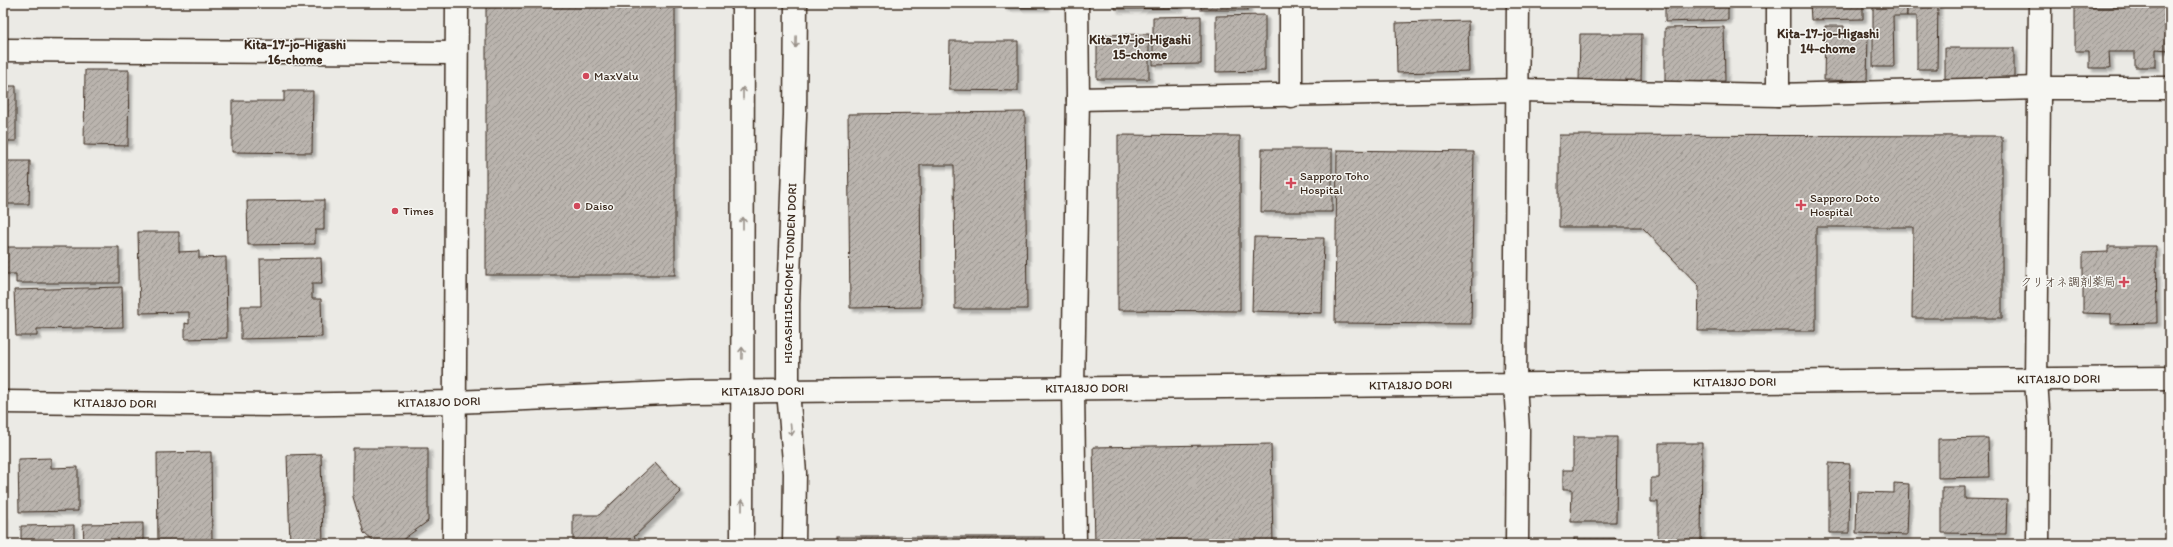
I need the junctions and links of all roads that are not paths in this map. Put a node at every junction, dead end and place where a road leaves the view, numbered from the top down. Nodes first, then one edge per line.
1 (457, 3) edge
2 (743, 3) edge
3 (796, 3) edge
4 (1077, 3) edge
5 (1291, 3) edge
6 (1518, 3) edge
7 (1778, 3) edge
8 (2040, 3) edge
9 (3, 50) edge
10 (456, 53) junction
11 (2039, 88) junction
12 (2170, 88) edge
13 (1518, 90) junction
14 (1778, 95) junction
15 (1290, 96) junction
16 (1078, 100) junction
17 (2170, 378) edge
18 (2036, 380) junction
19 (1515, 384) junction
20 (1074, 388) junction
21 (788, 391) junction
22 (741, 392) junction
23 (3, 402) edge
24 (454, 402) junction
25 (454, 544) edge
26 (742, 544) edge
27 (794, 544) edge
28 (1075, 544) edge
29 (1517, 544) edge
30 (2038, 544) edge

1 - 10 street
22 -> 2 street
3 -> 21 street, HIGASHI15CHOME TONDEN DORI
4 - 16 street
5 - 15 street
6 - 13 street
7 - 14 street
8 - 11 street
9 - 10 street
10 - 24 street
11 - 12 street
11 - 14 street
11 - 18 street
13 - 14 street
13 - 15 street
13 - 19 street
15 - 16 street
16 - 20 street
17 - 18 street, KITA18JO DORI
18 - 19 street, KITA18JO DORI
18 - 30 street
19 - 20 street, KITA18JO DORI
19 - 29 street
20 - 21 street, KITA18JO DORI
20 - 28 street
21 - 22 street, KITA18JO DORI
21 -> 27 street, HIGASHI15CHOME TONDEN DORI
22 - 24 street, KITA18JO DORI
26 -> 22 street
23 - 24 street, KITA18JO DORI
24 - 25 street

